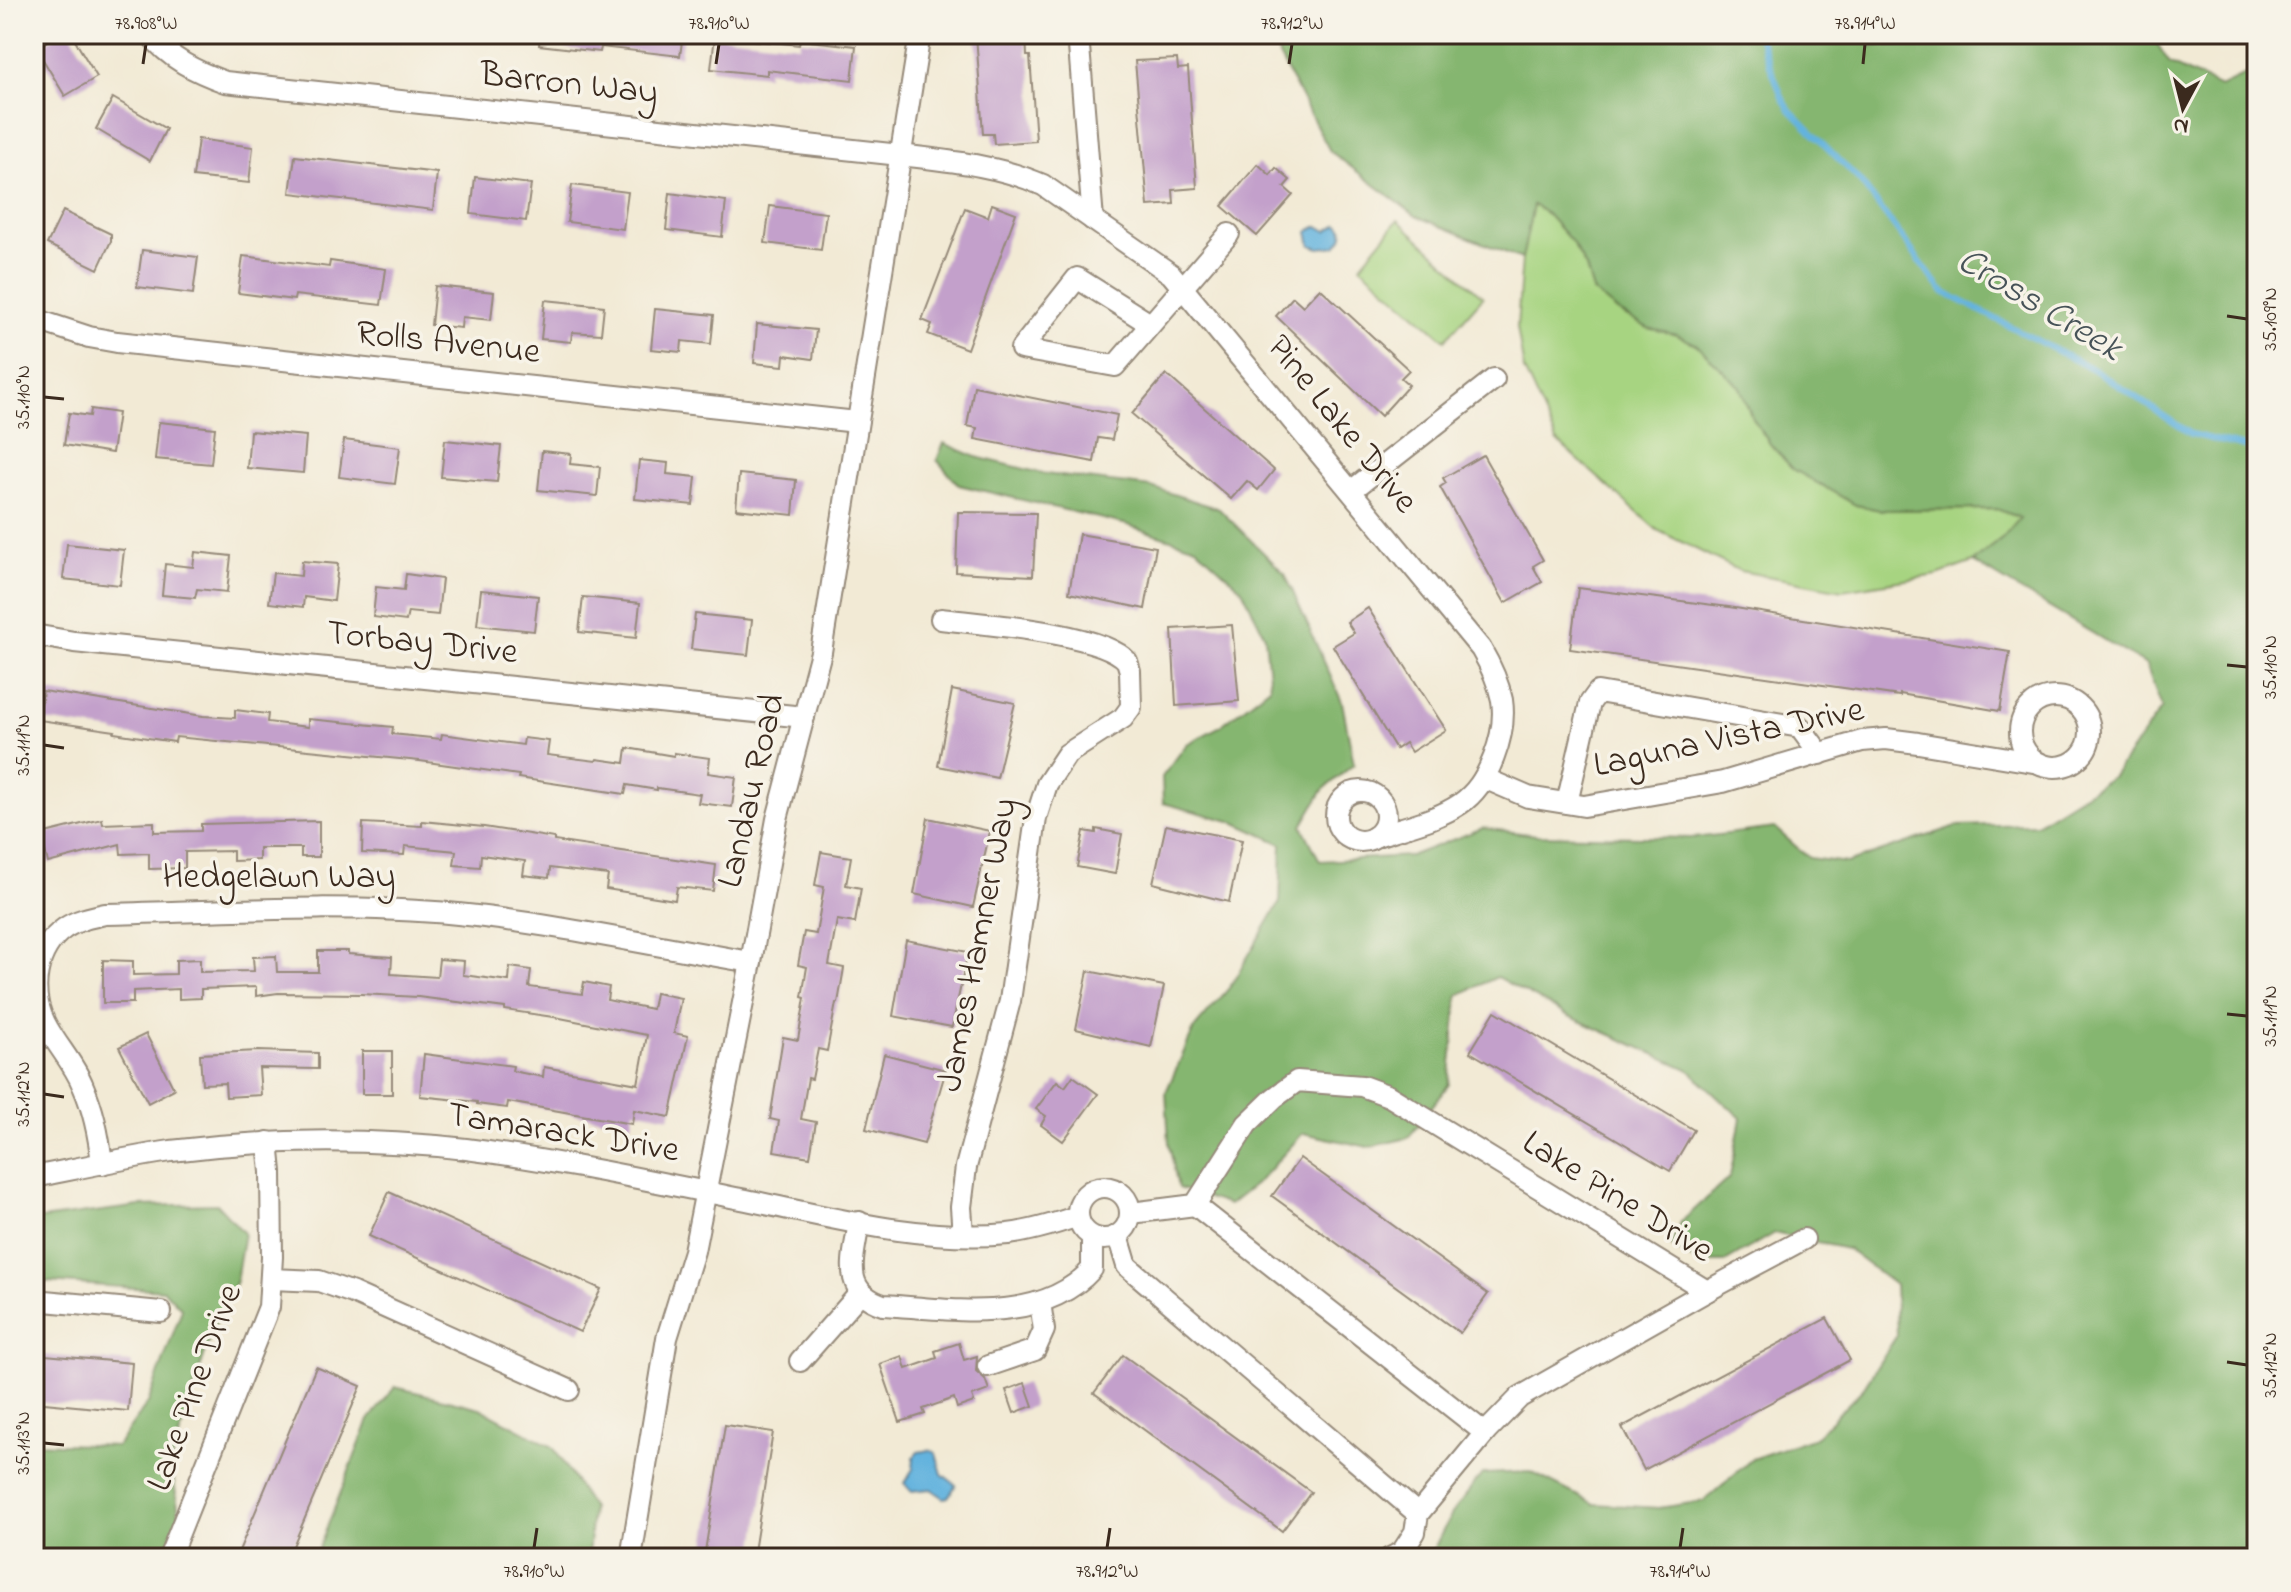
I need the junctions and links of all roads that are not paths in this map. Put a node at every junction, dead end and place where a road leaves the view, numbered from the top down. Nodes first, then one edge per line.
1 (150, 34) edge
2 (920, 34) edge
3 (1078, 34) edge
4 (900, 155) junction
5 (1093, 220) junction
6 (1229, 234) dead end
7 (1182, 286) junction
8 (34, 319) edge
9 (1150, 324) junction
10 (1494, 379) dead end
11 (857, 422) junction
12 (1351, 491) junction
13 (941, 619) dead end
14 (34, 635) edge
15 (804, 717) junction
16 (1820, 754) junction
17 (2039, 763) dead end
18 (1484, 778) junction
19 (1567, 803) junction
20 (1374, 837) dead end
21 (751, 962) junction
22 (268, 1142) junction
23 (102, 1164) junction
24 (34, 1177) edge
25 (704, 1192) junction
26 (1195, 1205) junction
27 (1131, 1213) junction
28 (1078, 1216) junction
29 (859, 1222) junction
30 (963, 1235) junction
31 (1118, 1236) junction
32 (1092, 1237) junction
33 (1804, 1239) dead end
34 (271, 1279) junction
35 (1707, 1291) junction
36 (860, 1293) junction
37 (34, 1300) edge
38 (1040, 1302) junction
39 (161, 1312) dead end
40 (800, 1361) dead end
41 (988, 1366) dead end
42 (569, 1390) dead end
43 (1485, 1433) junction
44 (1418, 1514) junction
45 (169, 1558) edge
46 (631, 1558) edge
47 (1390, 1558) edge

1 - 4 street, Barron Way
2 - 4 street, Landau Road
3 - 5 street
4 - 5 street, Pine Lake Drive
4 - 11 street, Landau Road
5 - 7 street, Pine Lake Drive
6 - 7 street
7 - 9 street
7 - 12 street, Pine Lake Drive
8 - 11 street, Rolls Avenue
9 - 9 street
10 - 12 street
11 - 15 street, Landau Road
12 - 18 street, Pine Lake Drive
13 - 30 street, James Hamner Way
14 - 15 street, Torbay Drive
15 - 21 street, Landau Road
16 - 17 street, Laguna Vista Drive
16 - 19 street, Laguna Vista Drive
16 - 19 street
18 - 19 street, Laguna Vista Drive
18 - 20 street, Pine Lake Drive
21 - 23 street, Hedgelawn Way
21 - 25 street, Landau Road
22 - 23 street, Tamarack Drive
22 - 25 street, Tamarack Drive
22 - 34 street, Lake Pine Drive
23 - 24 street, Tamarack Drive
25 - 29 street, Tamarack Drive
25 - 46 street, Landau Road
26 - 27 street
26 - 35 street, Lake Pine Drive
26 - 43 street
27 - 28 street
27 - 31 street
28 - 30 street, Tamarack Drive
28 - 32 street
29 - 30 street, Tamarack Drive
29 - 36 street
31 - 32 street
31 - 44 street
32 - 38 street
33 - 35 street
34 - 42 street
34 - 45 street, Lake Pine Drive
35 - 43 street, Lake Pine Drive
36 - 38 street
36 - 40 street
37 - 39 street
38 - 41 street
43 - 44 street, Lake Pine Drive
44 - 47 street

